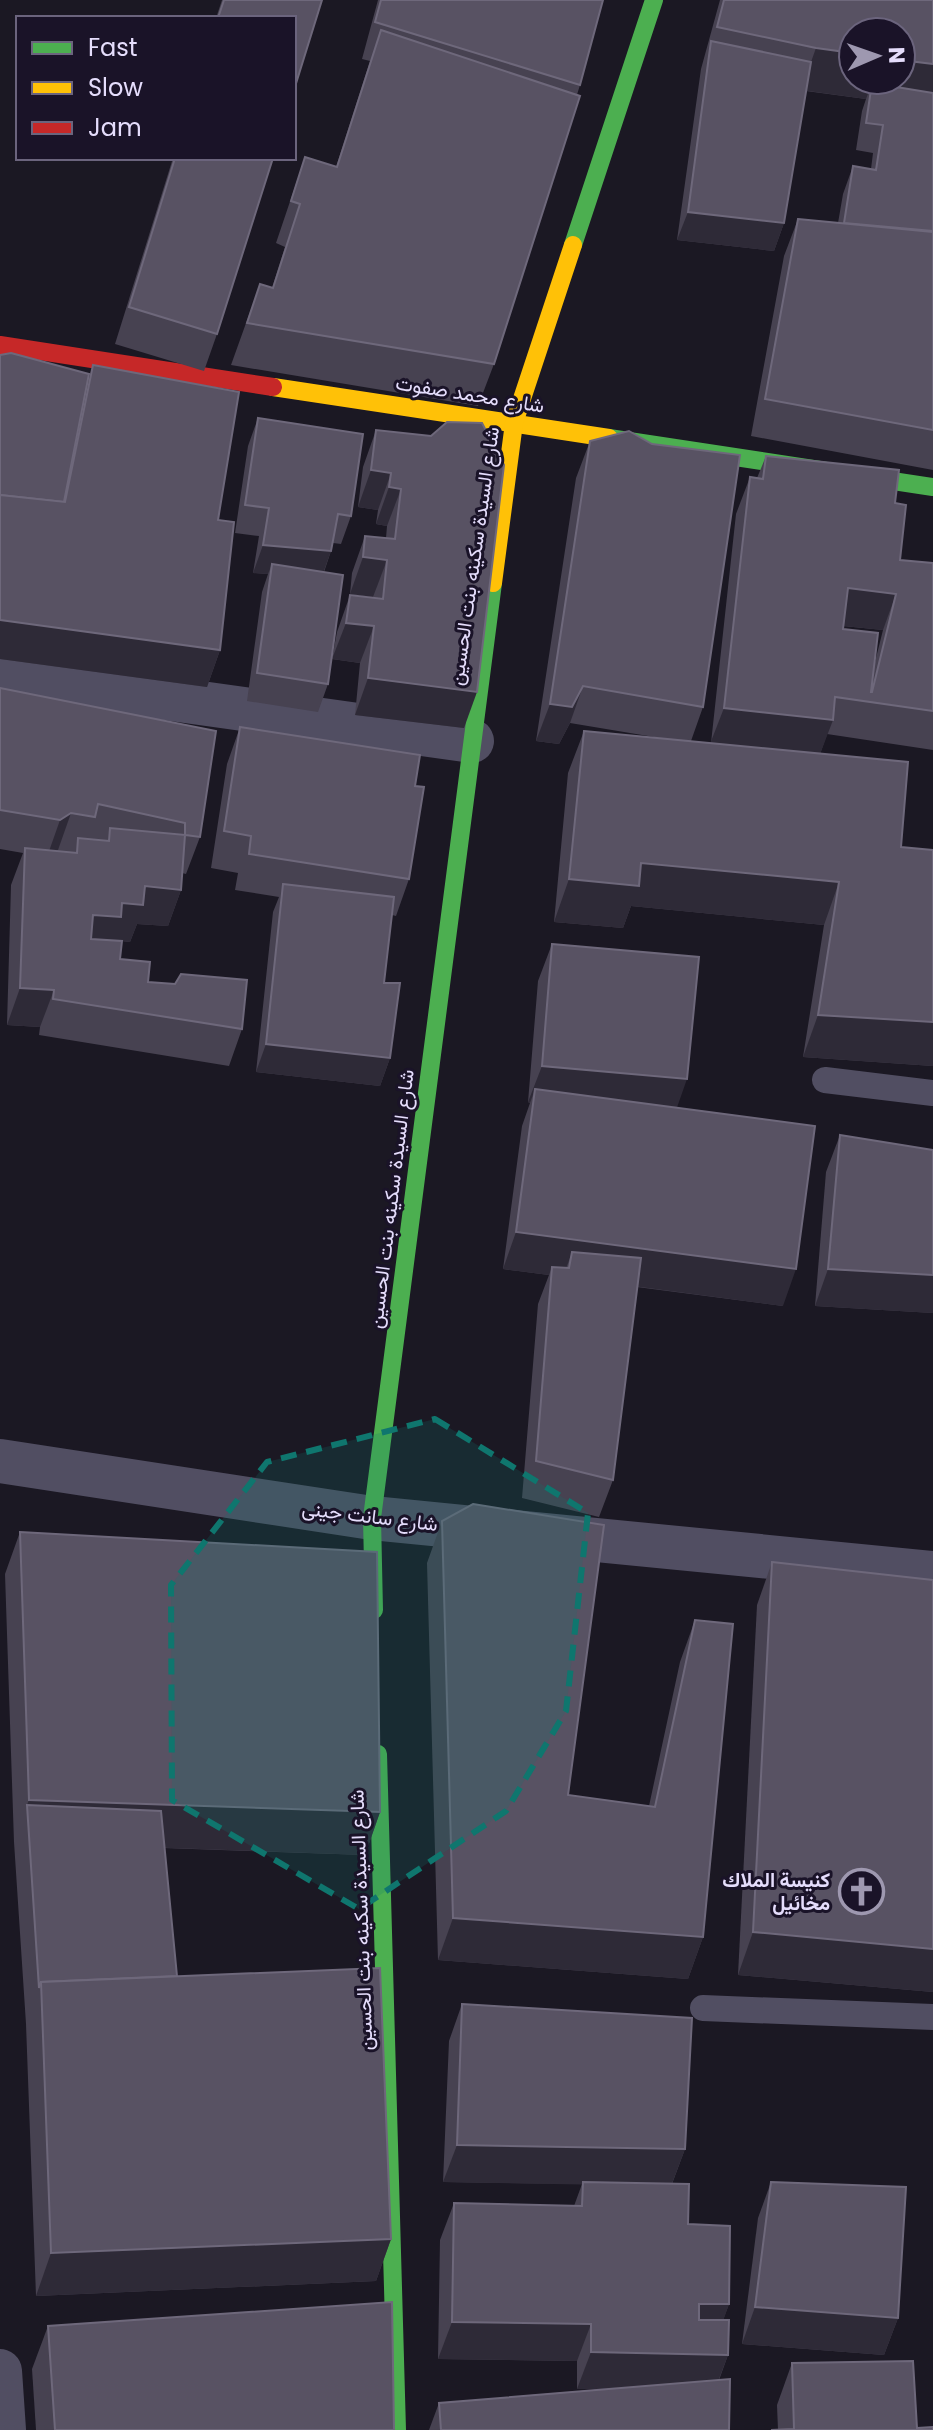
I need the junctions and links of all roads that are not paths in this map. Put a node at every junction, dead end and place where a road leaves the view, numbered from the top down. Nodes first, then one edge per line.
1 (654, 0) edge
2 (0, 345) edge
3 (514, 423) junction
4 (933, 487) edge
5 (0, 675) edge
6 (472, 741) junction
7 (825, 1080) dead end
8 (933, 1093) edge
9 (0, 1461) edge
10 (372, 1518) junction
11 (933, 1573) edge
12 (375, 1628) edge
13 (378, 1738) edge
14 (703, 2008) dead end
15 (933, 2017) edge
16 (0, 2371) edge
17 (4, 2430) edge
18 (397, 2430) edge

1 - 3 street, شارع السيدة سكينه بنت الحسين
2 - 3 street, شارع محمد صفوت
3 - 4 street, شارع محمد صفوت
3 - 6 street, شارع السيدة سكينه بنت الحسين
5 - 6 street
6 - 10 street, شارع السيدة سكينه بنت الحسين
7 - 8 lane
9 - 10 street, شارع سانت جينى
10 - 11 street, شارع سانت جينى
10 - 12 street, شارع السيدة سكينه بنت الحسين
13 - 18 street, شارع السيدة سكينه بنت الحسين
14 - 15 lane
16 - 17 street

